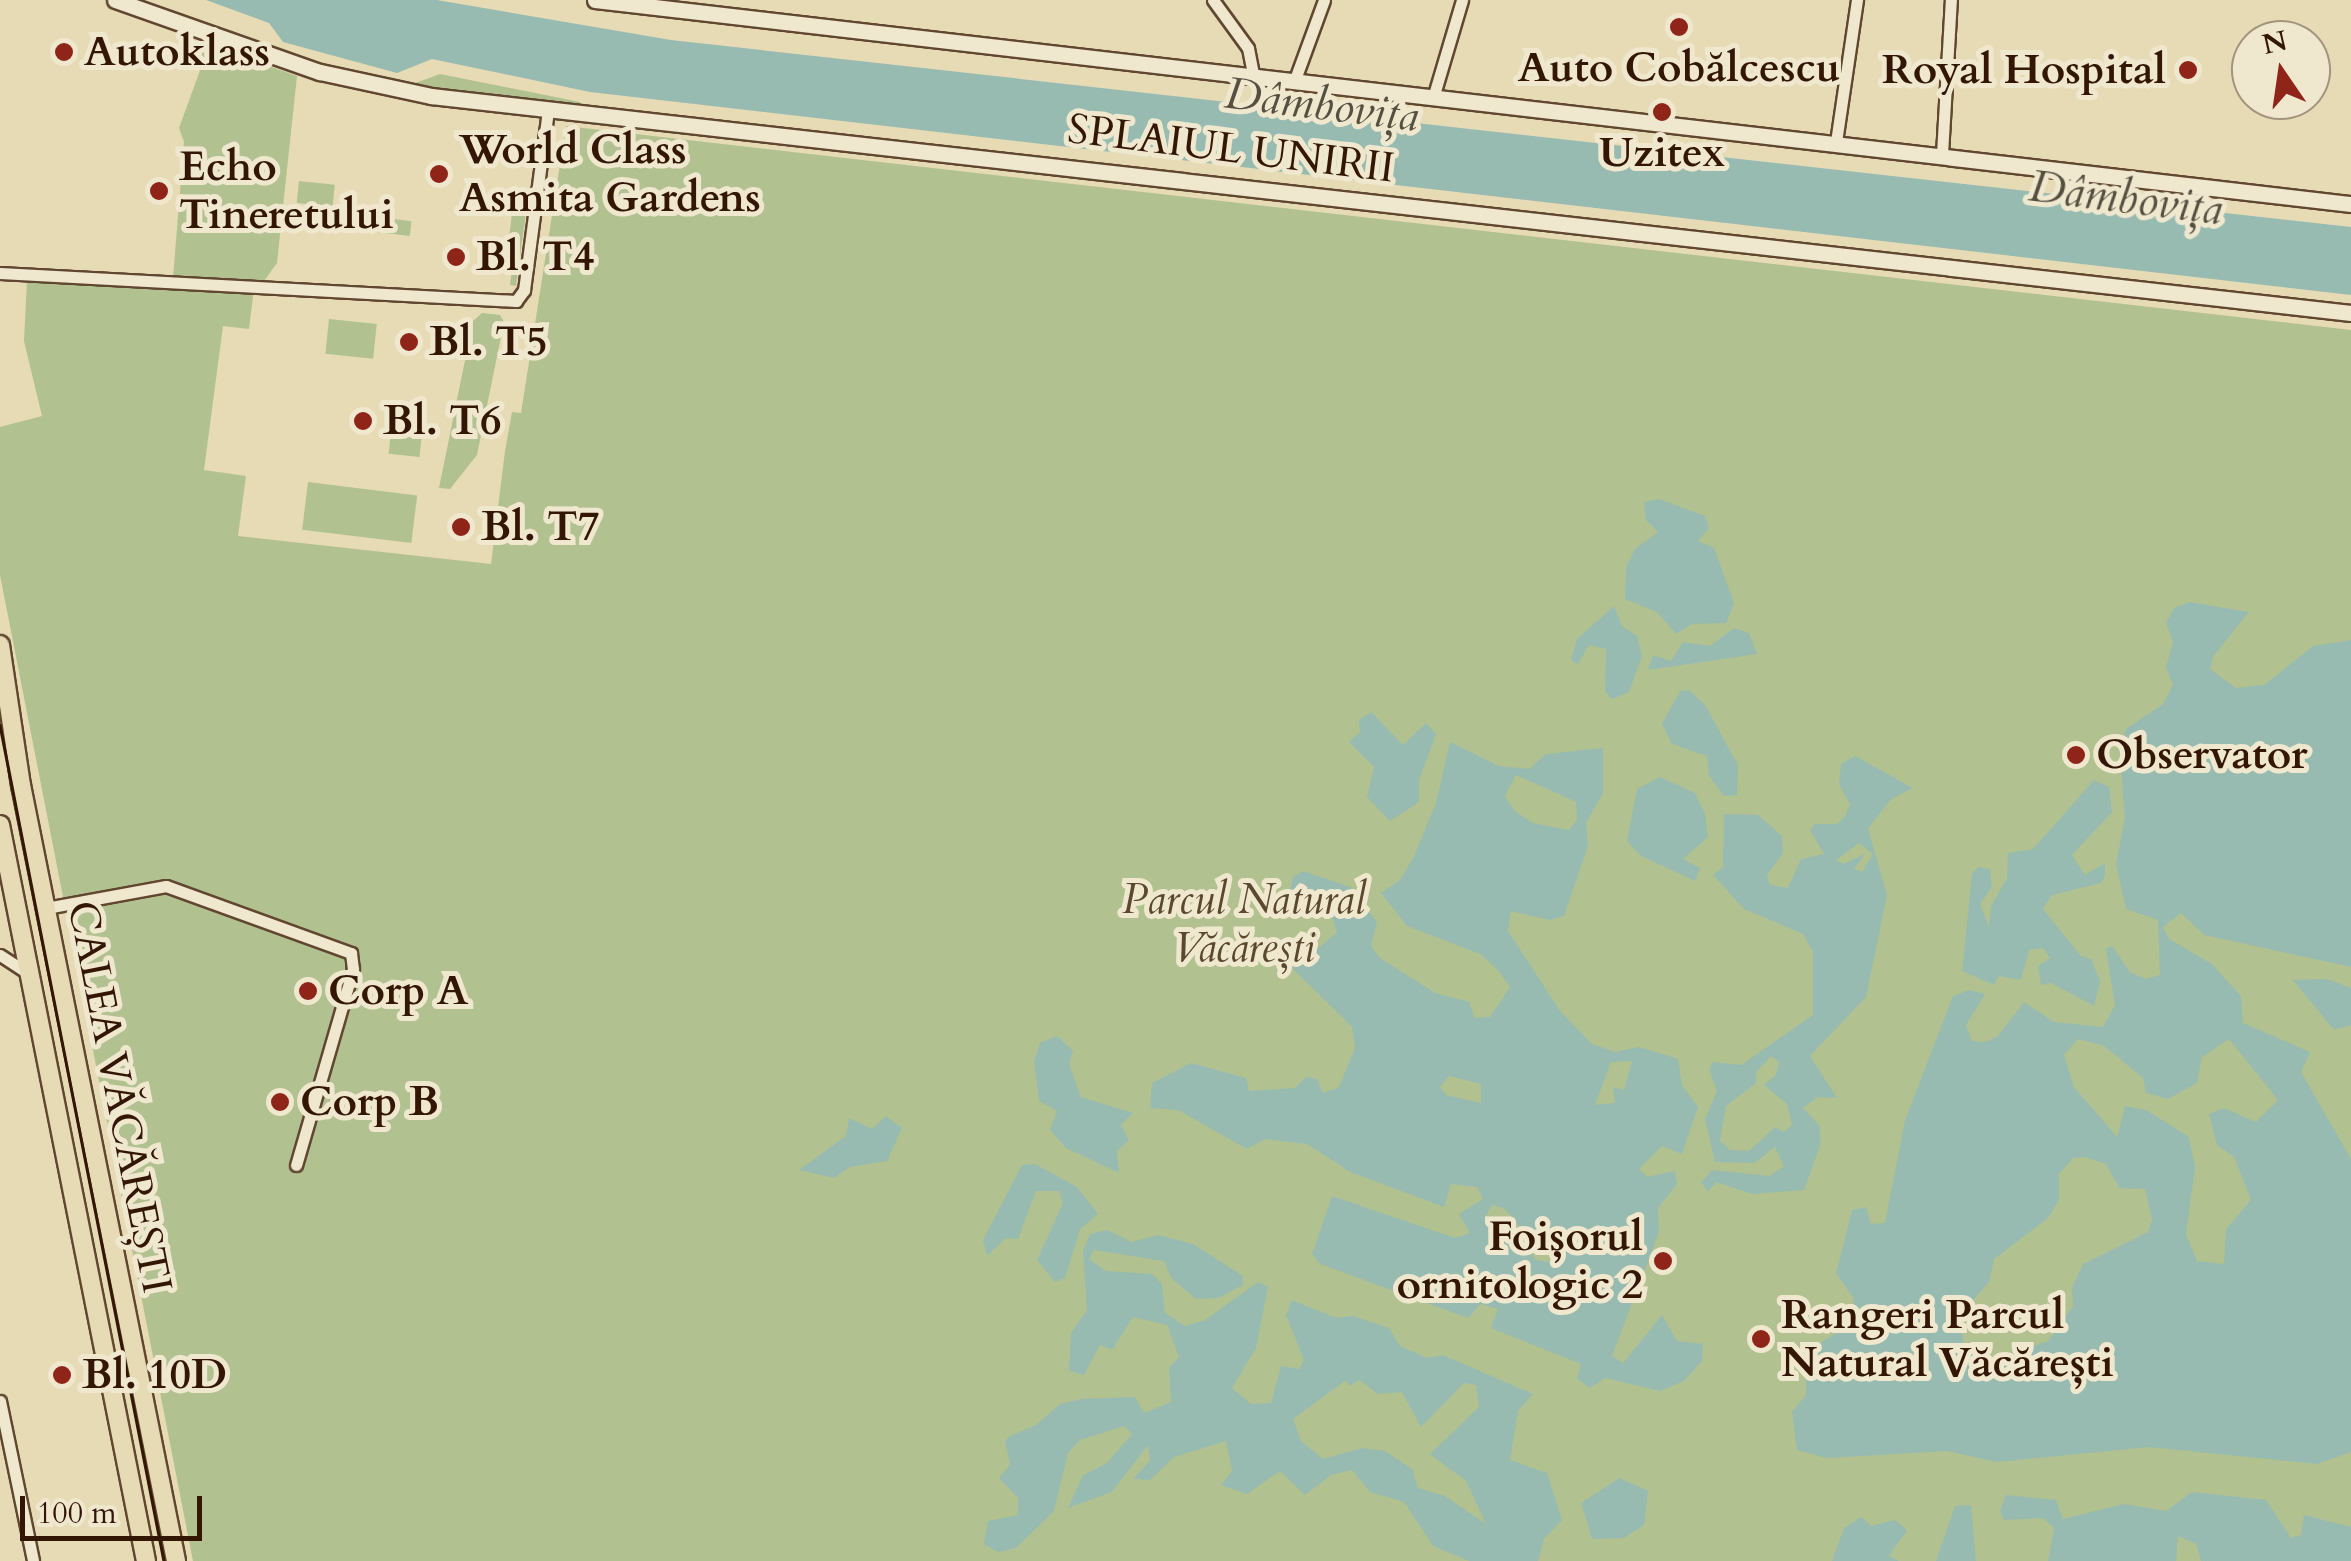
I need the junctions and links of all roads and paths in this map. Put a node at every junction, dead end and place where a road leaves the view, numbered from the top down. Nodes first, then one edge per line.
1 (115, 0) edge
2 (595, 0) edge
3 (1213, 0) edge
4 (1324, 0) edge
5 (1462, 0) edge
6 (1857, 0) edge
7 (1951, 0) edge
8 (1254, 78) junction
9 (1294, 82) junction
10 (1433, 98) junction
11 (548, 109) junction
12 (1836, 142) junction
13 (1942, 154) junction
14 (2351, 204) edge
15 (0, 273) edge
16 (2351, 313) edge
17 (0, 645) edge
18 (0, 696) edge
19 (21, 784) junction
20 (0, 826) edge
21 (46, 908) junction
22 (0, 956) edge
23 (29, 974) junction
24 (296, 1164) dead end
25 (0, 1400) edge
26 (33, 1561) edge
27 (146, 1561) edge
28 (176, 1561) edge

1 - 11 main road, SPLAIUL UNIRII
2 - 8 main road, SPLAIUL UNIRII
3 - 8 street
4 - 9 street
5 - 10 street
6 - 12 street
7 - 13 street
8 - 9 main road, SPLAIUL UNIRII
9 - 10 main road, SPLAIUL UNIRII
10 - 12 main road, SPLAIUL UNIRII
11 - 15 street
11 - 16 main road, SPLAIUL UNIRII
12 - 13 main road, SPLAIUL UNIRII
13 - 14 main road, SPLAIUL UNIRII
17 - 19 main road, CALEA VĂCĂREȘTI
18 - 19 main road
19 - 21 main road, CALEA VĂCĂREȘTI
20 - 23 main road, CALEA VĂCĂREȘTI
21 - 24 street
21 - 28 main road, CALEA VĂCĂREȘTI
22 - 23 street
23 - 27 main road, CALEA VĂCĂREȘTI
25 - 26 street

